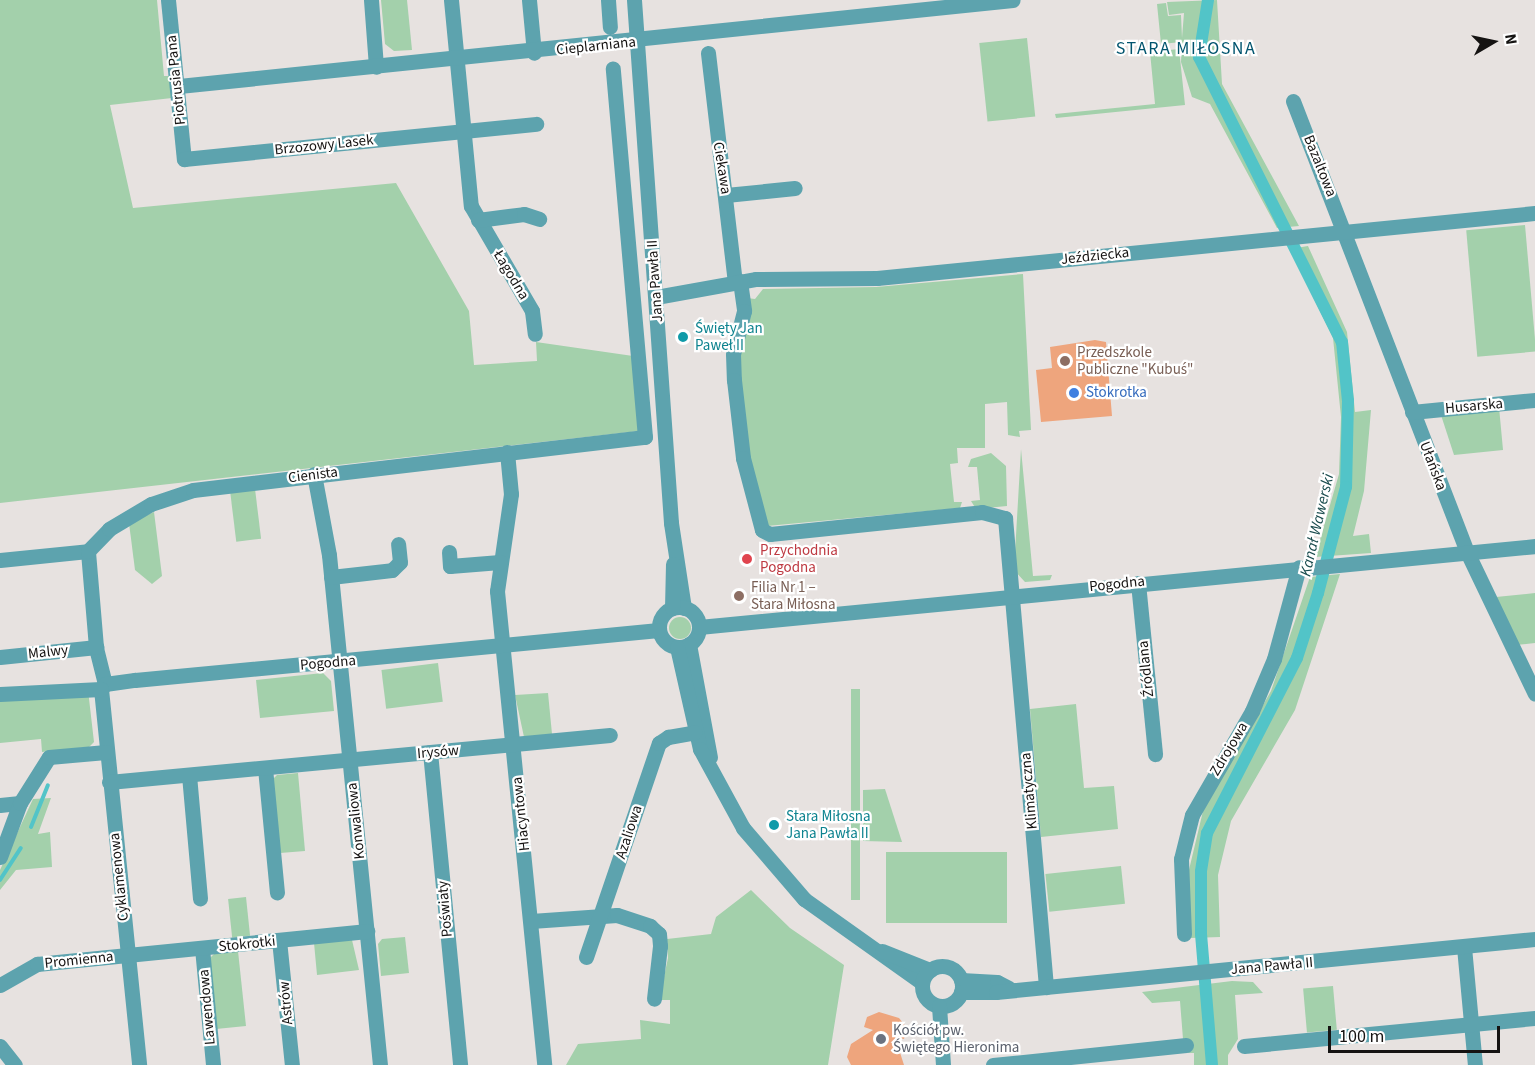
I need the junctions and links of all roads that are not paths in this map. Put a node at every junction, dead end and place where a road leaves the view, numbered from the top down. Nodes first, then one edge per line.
1 (168, 0) edge
2 (371, 0) edge
3 (451, 0) edge
4 (529, 0) edge
5 (608, 0) edge
6 (634, 0) edge
7 (1012, 0) edge
8 (610, 27) dead end
9 (637, 42) junction
10 (534, 53) junction
11 (708, 53) dead end
12 (457, 60) junction
13 (376, 68) junction
14 (613, 68) dead end
15 (179, 86) junction
16 (1293, 101) dead end
17 (536, 124) dead end
18 (463, 132) junction
19 (184, 159) joint
20 (648, 175) junction
21 (622, 177) junction
22 (795, 188) dead end
23 (726, 195) junction
24 (1535, 213) edge
25 (539, 219) dead end
26 (478, 220) junction
27 (1342, 232) junction
28 (737, 282) junction
29 (656, 297) junction
30 (535, 334) dead end
31 (1535, 400) edge
32 (1412, 412) junction
33 (507, 452) junction
34 (314, 474) junction
35 (398, 544) dead end
36 (1535, 546) edge
37 (88, 551) junction
38 (448, 552) dead end
39 (1467, 552) junction
40 (0, 560) edge
41 (500, 562) junction
42 (1299, 567) junction
43 (331, 577) junction
44 (1138, 583) junction
45 (1012, 594) junction
46 (678, 608) junction
47 (699, 627) junction
48 (659, 630) junction
49 (683, 646) junction
50 (96, 647) junction
51 (503, 647) junction
52 (0, 657) edge
53 (339, 662) junction
54 (103, 686) junction
55 (1535, 693) edge
56 (0, 694) edge
57 (695, 732) junction
58 (610, 735) dead end
59 (514, 745) junction
60 (106, 752) junction
61 (430, 752) junction
62 (1155, 754) dead end
63 (350, 760) junction
64 (711, 766) junction
65 (265, 768) junction
66 (189, 775) junction
67 (110, 782) junction
68 (20, 803) junction
69 (0, 805) edge
70 (0, 857) edge
71 (277, 892) dead end
72 (200, 899) dead end
73 (602, 915) junction
74 (531, 921) junction
75 (367, 931) junction
76 (1184, 934) dead end
77 (1535, 939) edge
78 (279, 940) junction
79 (1464, 947) junction
80 (202, 948) junction
81 (128, 956) junction
82 (586, 957) dead end
83 (926, 976) junction
84 (0, 985) edge
85 (961, 986) junction
86 (1046, 987) junction
87 (654, 999) dead end
88 (939, 1006) junction
89 (1535, 1018) edge
90 (1471, 1024) junction
91 (1186, 1045) dead end
92 (0, 1046) edge
93 (1244, 1046) dead end
94 (15, 1065) edge
95 (139, 1065) edge
96 (213, 1065) edge
97 (292, 1065) edge
98 (380, 1065) edge
99 (460, 1065) edge
100 (544, 1065) edge
101 (943, 1065) edge
102 (993, 1065) edge
103 (1475, 1065) edge

1 - 15 street, Piotrusia Pana
2 - 13 street
3 - 12 street, Łagodna
4 - 10 street
5 - 8 street
6 - 9 street, Jana Pawła II
7 - 9 street, Cieplarniana
9 - 10 street, Cieplarniana
9 - 20 street, Jana Pawła II
10 - 12 street, Cieplarniana
11 - 23 street, Ciekawa
12 - 13 street, Cieplarniana
12 - 18 street, Łagodna
13 - 15 street, Cieplarniana
14 - 21 street
15 - 19 street, Piotrusia Pana
16 - 27 street, Bazaltowa
17 - 18 street
18 - 19 street, Brzozowy Lasek
18 - 26 street, Łagodna
20 - 21 street
20 - 29 street, Jana Pawła II
21 - 33 street, Cienista
22 - 23 street
23 - 28 street, Ciekawa
24 - 27 street, Jeździecka
25 - 26 street
26 - 30 street, Łagodna
27 - 28 street, Jeździecka
27 - 32 street, Ułańska
28 - 29 street, Jeździecka
28 - 45 street, Ciekawa
29 - 46 street, Jana Pawła II
31 - 32 street, Husarska
32 - 39 street, Ułańska
33 - 34 street, Cienista
33 - 41 street, Hiacyntowa
34 - 37 street, Cienista
34 - 43 street, Konwaliowa
35 - 43 street
36 - 39 street, Pogodna
37 - 40 street
37 - 50 street, Cyklamenowa
38 - 41 street
39 - 42 street, Pogodna
39 - 55 street, Ułańska
41 - 51 street, Hiacyntowa
42 - 44 street, Pogodna
42 - 76 street, Zdrojowa
43 - 53 street, Konwaliowa
44 - 45 street, Pogodna
44 - 62 street, Źródlana
45 - 47 street, Pogodna
45 - 86 street, Klimatyczna
46 - 47 street
46 - 48 street
47 - 49 street
48 - 49 street
48 - 51 street, Pogodna
49 - 57 street
49 - 64 street
50 - 52 street, Malwy
50 - 54 street, Cyklamenowa
51 - 53 street, Pogodna
51 - 59 street, Hiacyntowa
53 - 54 street, Pogodna
53 - 63 street, Konwaliowa
54 - 56 street, Pogodna
54 - 60 street, Cyklamenowa
57 - 64 street
57 - 73 street, Azaliowa
58 - 59 street, Irysów
59 - 61 street, Irysów
59 - 74 street, Hiacyntowa
60 - 67 street, Cyklamenowa
60 - 68 street
61 - 63 street, Irysów
61 - 99 street, Poświaty
63 - 65 street, Irysów
63 - 75 street, Konwaliowa
64 - 83 street
65 - 66 street, Irysów
65 - 71 street
66 - 67 street, Irysów
66 - 72 street
67 - 81 street, Cyklamenowa
68 - 69 street
68 - 70 street
73 - 74 street
73 - 82 street, Azaliowa
73 - 87 street
74 - 100 street, Hiacyntowa
75 - 78 street, Stokrotki
75 - 98 street, Konwaliowa
77 - 79 street, Jana Pawła II
78 - 80 street, Stokrotki
78 - 97 street, Astrów
79 - 86 street, Jana Pawła II
79 - 90 street
80 - 81 street, Stokrotki
80 - 96 street, Lawendowa
81 - 84 street, Promienna
81 - 95 street, Cyklamenowa
83 - 85 street
83 - 88 street
85 - 86 street, Jana Pawła II
85 - 88 street
88 - 101 street
89 - 90 street
90 - 93 street
90 - 103 street
91 - 102 street
92 - 94 street

